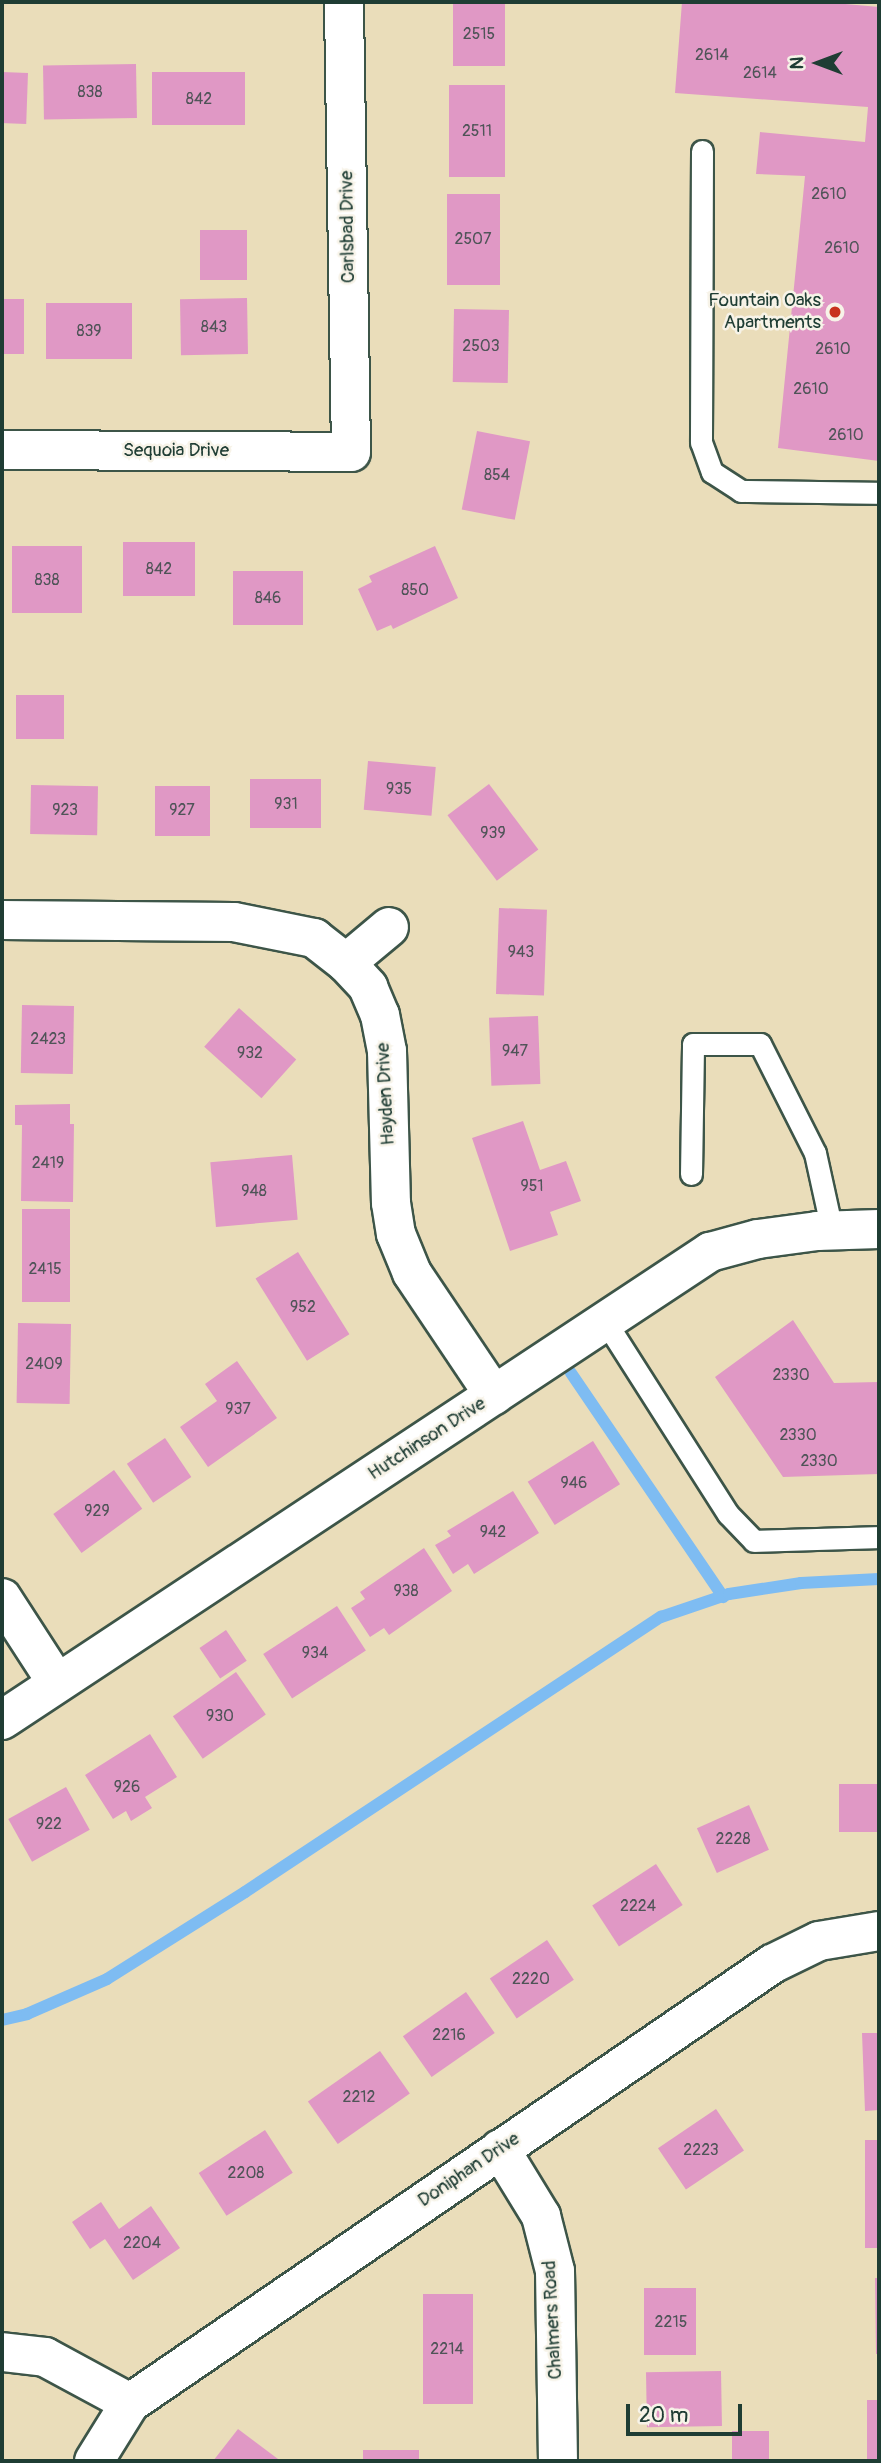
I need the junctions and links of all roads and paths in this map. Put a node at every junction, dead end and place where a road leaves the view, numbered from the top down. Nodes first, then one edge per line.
1 (344, 2) edge
2 (702, 151) dead end
3 (2, 450) edge
4 (351, 452) joint
5 (879, 493) edge
6 (2, 920) edge
7 (389, 927) dead end
8 (346, 963) junction
9 (691, 1174) dead end
10 (879, 1229) edge
11 (832, 1230) junction
12 (605, 1321) junction
13 (494, 1395) junction
14 (879, 1536) edge
15 (2, 1598) edge
16 (57, 1684) junction
17 (2, 1720) edge
18 (879, 1930) edge
19 (500, 2149) junction
20 (2, 2352) edge
21 (130, 2403) junction
22 (94, 2461) edge
23 (558, 2461) edge

1 - 4 street, Carlsbad Drive
2 - 5 lane
3 - 4 street, Sequoia Drive
6 - 8 street, Hayden Drive
7 - 8 street
8 - 13 street, Hayden Drive
9 - 11 lane
10 - 11 street, Hutchinson Drive
11 - 12 street, Hutchinson Drive
12 - 13 street, Hutchinson Drive
12 - 14 lane
13 - 16 street, Hutchinson Drive
15 - 16 street
16 - 17 street, Hutchinson Drive
18 - 19 street, Doniphan Drive
19 - 21 street, Doniphan Drive
19 - 23 street, Chalmers Road
20 - 21 street
21 - 22 street, Doniphan Drive

